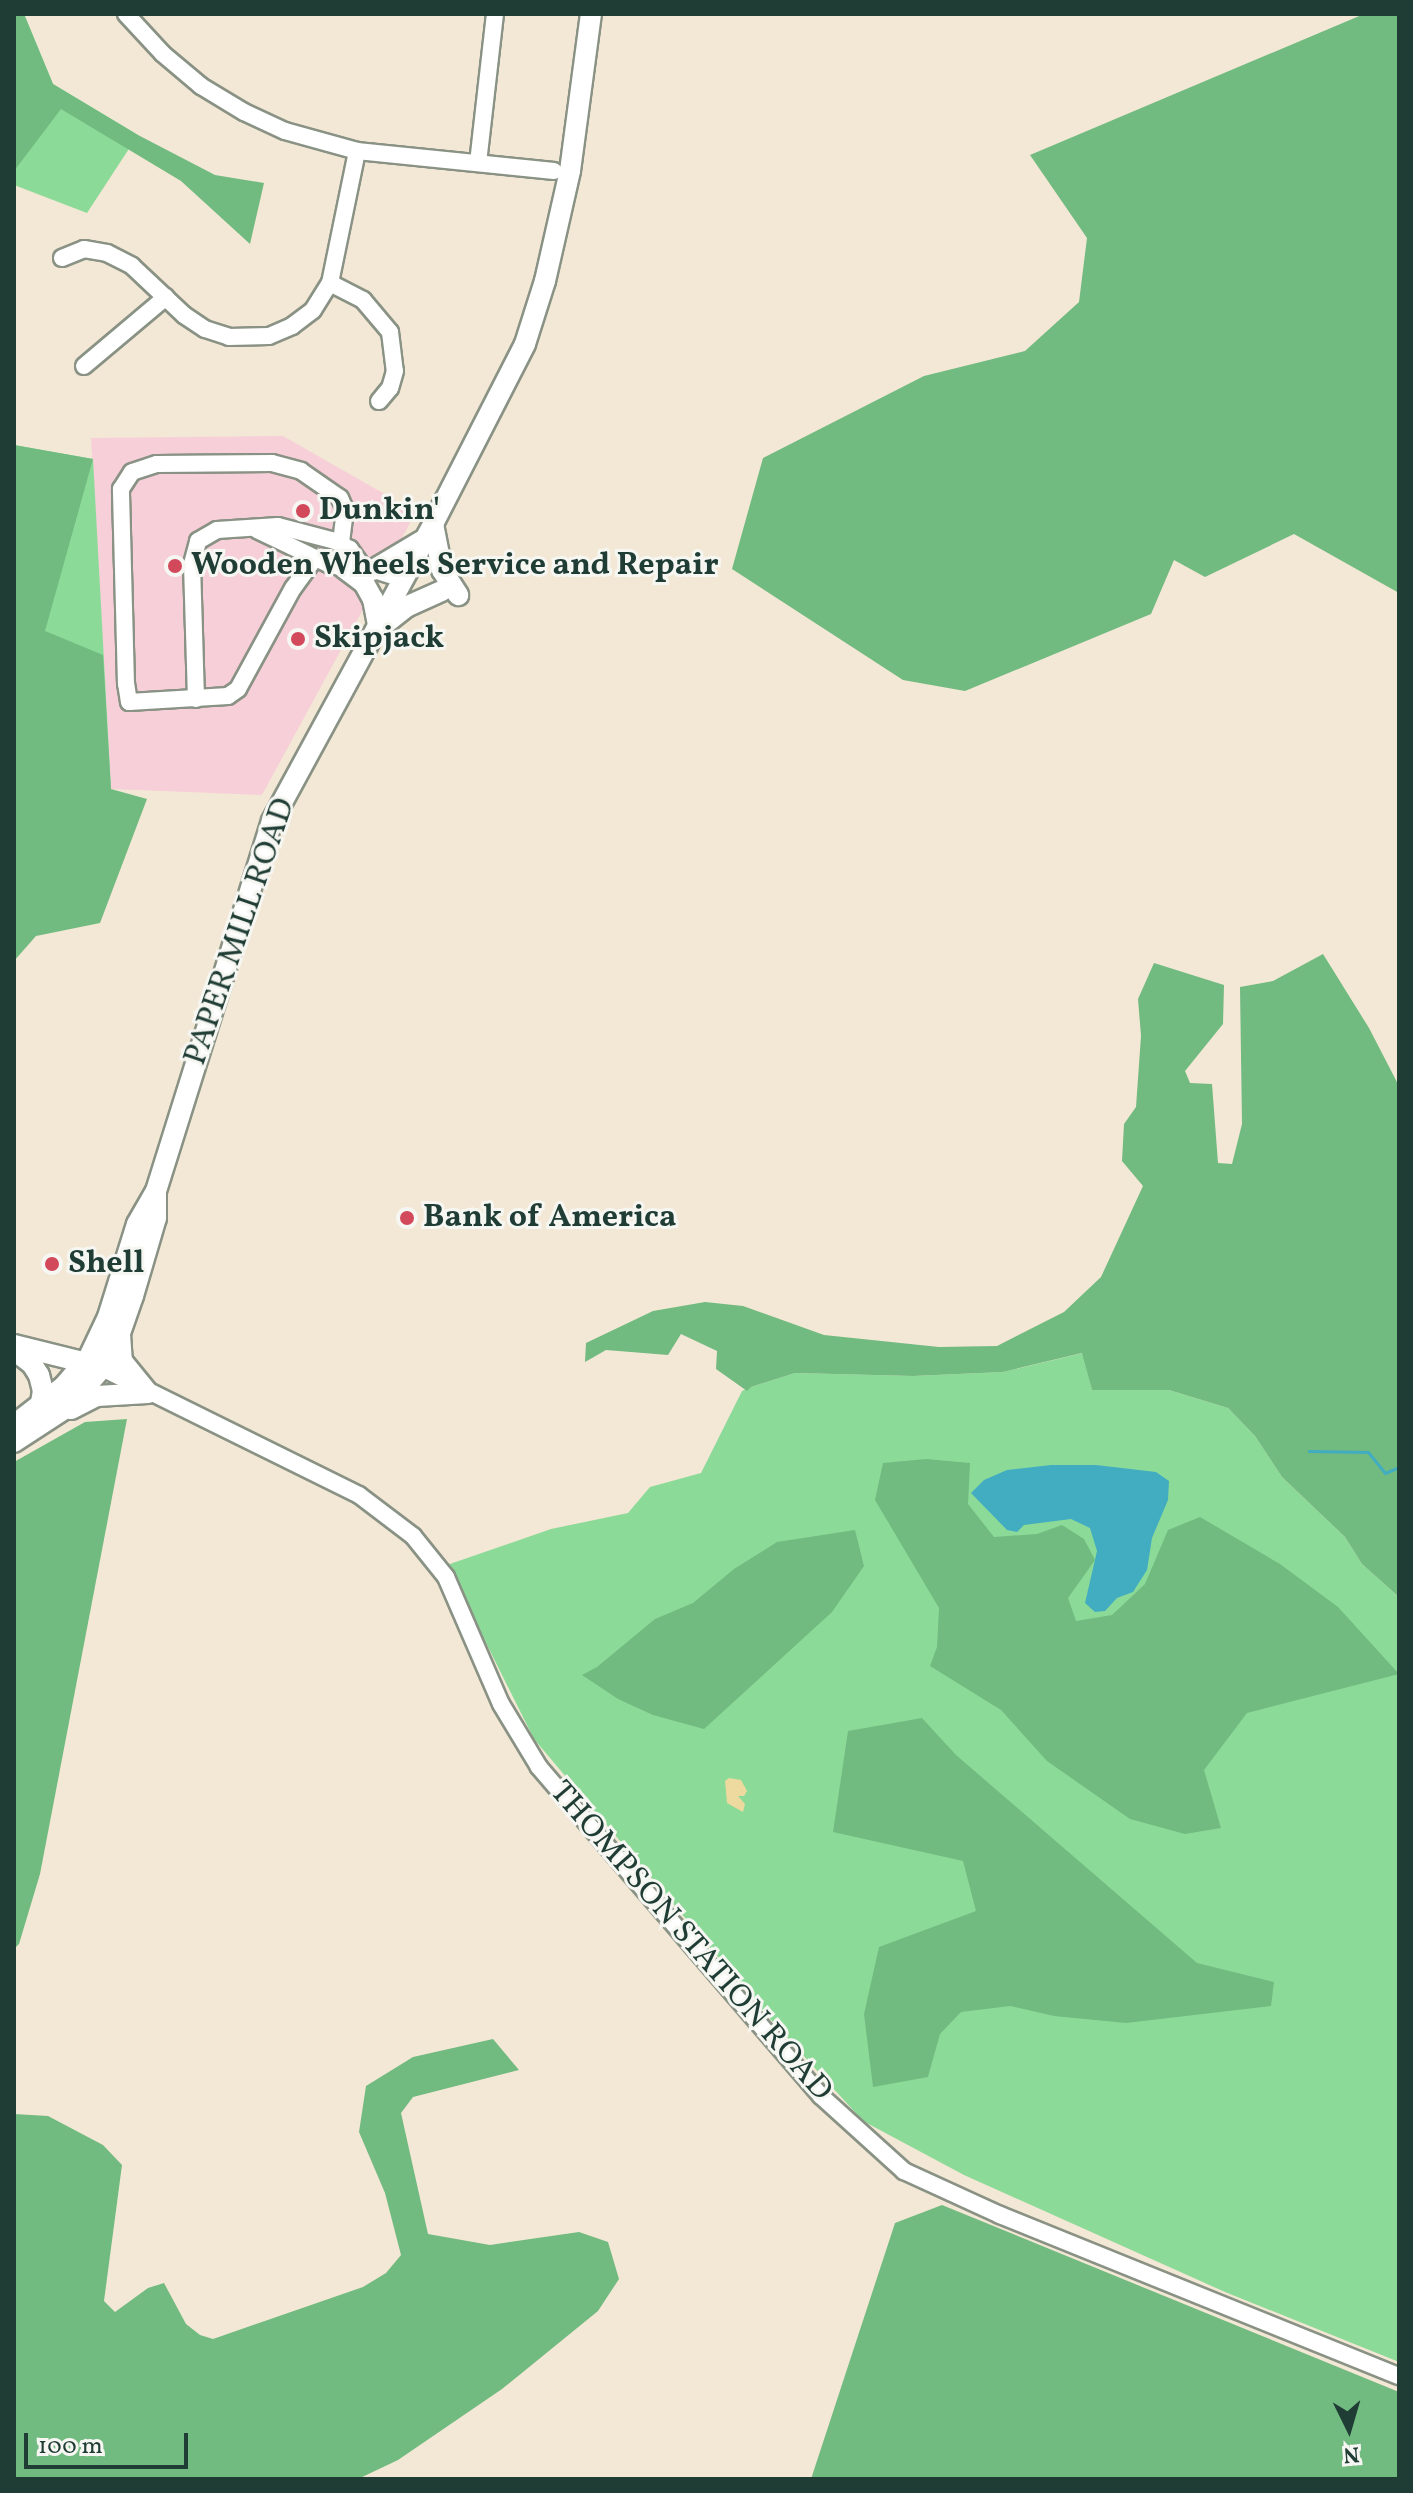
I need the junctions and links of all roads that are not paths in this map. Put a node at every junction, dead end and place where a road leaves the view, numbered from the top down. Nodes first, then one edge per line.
1 (126, 14) edge
2 (495, 14) edge
3 (591, 14) edge
4 (357, 151) junction
5 (478, 163) junction
6 (554, 171) dead end
7 (62, 258) dead end
8 (330, 283) junction
9 (166, 297) junction
10 (84, 366) dead end
11 (379, 401) dead end
12 (432, 527) junction
13 (257, 530) junction
14 (341, 544) junction
15 (315, 558) junction
16 (360, 568) junction
17 (403, 579) junction
18 (377, 628) junction
19 (196, 699) junction
20 (156, 1191) junction
21 (120, 1333) junction
22 (14, 1347) edge
23 (94, 1365) junction
24 (148, 1393) junction
25 (41, 1416) junction
26 (14, 1425) edge
27 (14, 1442) edge
28 (1399, 2376) edge

1 - 4 street
2 - 5 street
3 - 12 main road, PAPER MILL ROAD
4 - 5 street
4 - 8 street
5 - 6 street
7 - 9 street
8 - 9 street
8 - 11 street
9 - 10 street
12 - 16 main road
12 - 17 main road, PAPER MILL ROAD
12 - 18 main road
13 - 14 street
13 - 15 street
13 - 19 street
14 - 16 street
14 - 19 street
15 - 16 street
15 - 19 street
16 - 17 street
16 - 18 main road
17 - 18 main road, PAPER MILL ROAD
18 - 20 main road, PAPER MILL ROAD
20 - 21 main road, PAPER MILL ROAD
20 - 23 main road, PAPER MILL ROAD
21 - 23 main road, PAPER MILL ROAD
21 - 24 main road
22 - 23 main road
22 - 25 main road
23 - 24 street, THOMPSON STATION ROAD
23 - 25 main road, PAPER MILL ROAD
24 - 25 main road
24 - 28 street, THOMPSON STATION ROAD
25 - 26 main road, PAPER MILL ROAD
25 - 27 main road, PAPER MILL ROAD

